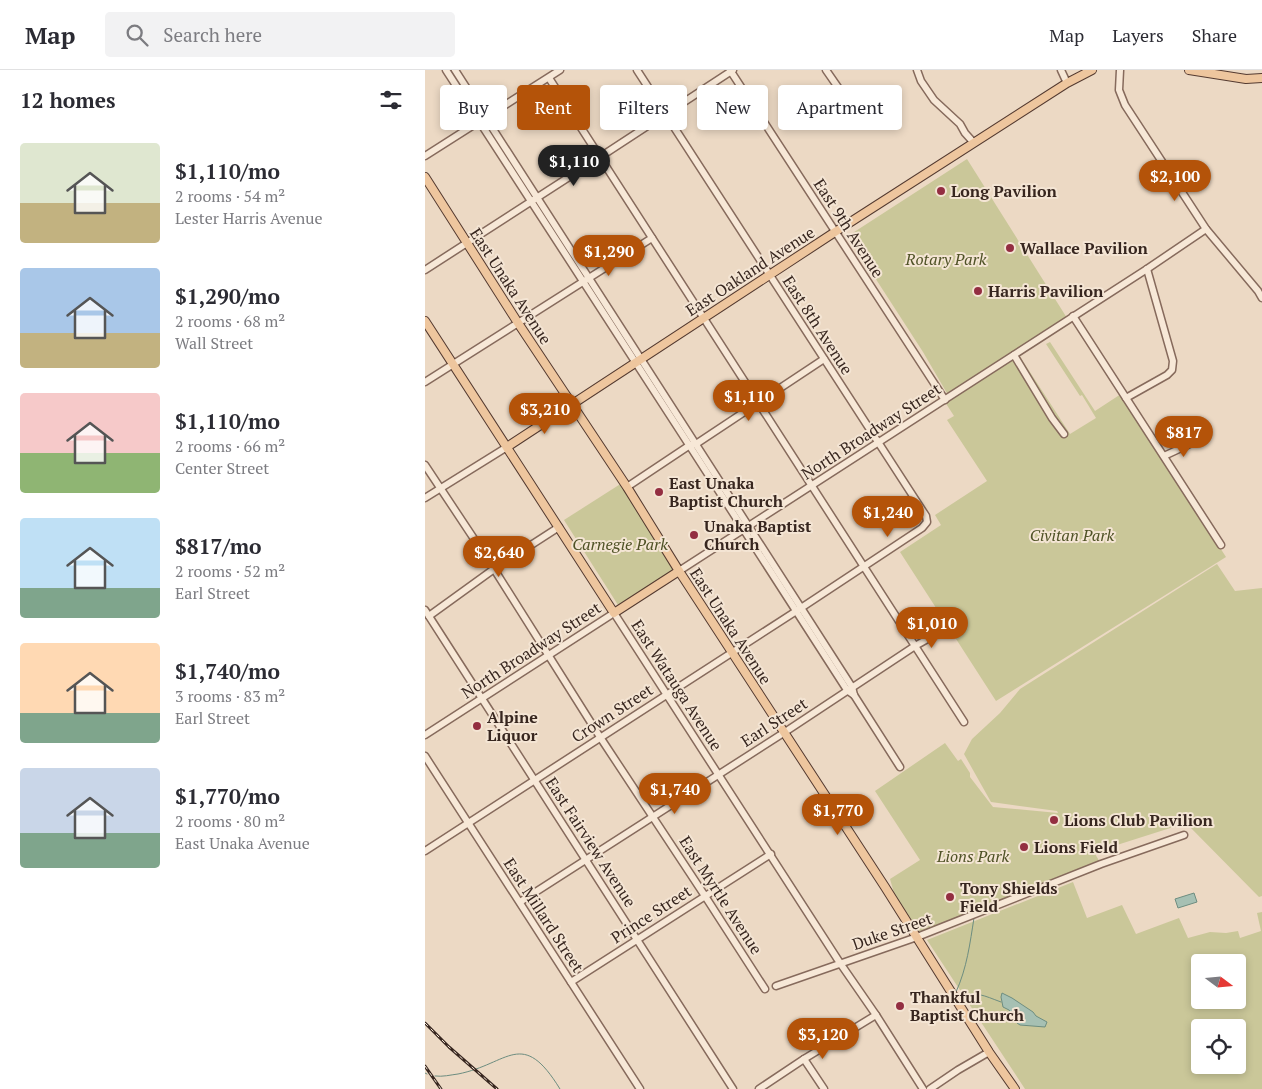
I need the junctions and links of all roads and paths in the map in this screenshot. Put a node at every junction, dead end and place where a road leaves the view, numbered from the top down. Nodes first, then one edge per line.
1 (446, 70) edge
2 (455, 70) edge
3 (560, 70) edge
4 (637, 70) edge
5 (731, 70) edge
6 (826, 70) edge
7 (917, 70) edge
8 (1061, 70) edge
9 (1092, 70) edge
10 (1120, 70) edge
11 (1189, 70) edge
12 (549, 78) junction
13 (1262, 78) edge
14 (1067, 83) junction
15 (456, 85) edge
16 (465, 85) edge
17 (646, 85) edge
18 (836, 85) edge
19 (687, 100) edge
20 (507, 105) edge
21 (465, 130) edge
22 (485, 130) edge
23 (493, 130) edge
24 (642, 130) edge
25 (675, 130) edge
26 (974, 143) junction
27 (425, 156) edge
28 (600, 158) junction
29 (425, 177) edge
30 (534, 199) junction
31 (1205, 229) junction
32 (835, 232) junction
33 (652, 238) junction
34 (467, 242) junction
35 (1147, 269) junction
36 (425, 270) edge
37 (769, 275) junction
38 (585, 279) junction
39 (1262, 298) edge
40 (1073, 316) junction
41 (703, 317) junction
42 (425, 321) edge
43 (518, 323) junction
44 (1014, 355) junction
45 (824, 359) junction
46 (638, 361) junction
47 (453, 364) junction
48 (425, 382) edge
49 (1126, 398) junction
50 (945, 400) junction
51 (758, 402) junction
52 (572, 404) junction
53 (1064, 434) dead end
54 (879, 442) junction
55 (1194, 442) dead end
56 (693, 445) junction
57 (507, 447) junction
58 (1164, 456) junction
59 (425, 465) edge
60 (812, 486) junction
61 (627, 487) junction
62 (440, 488) junction
63 (425, 498) edge
64 (927, 519) joint
65 (559, 527) junction
66 (746, 528) junction
67 (1221, 544) dead end
68 (865, 566) junction
69 (493, 569) junction
70 (679, 570) junction
71 (798, 609) junction
72 (427, 613) edge
73 (614, 613) junction
74 (938, 633) dead end
75 (915, 646) junction
76 (732, 652) junction
77 (549, 655) junction
78 (850, 689) junction
79 (667, 694) junction
80 (482, 698) junction
81 (964, 722) dead end
82 (785, 732) junction
83 (425, 735) edge
84 (600, 737) junction
85 (425, 756) edge
86 (900, 767) dead end
87 (718, 774) junction
88 (535, 780) junction
89 (653, 817) junction
90 (468, 823) junction
91 (1184, 835) dead end
92 (425, 851) edge
93 (771, 854) junction
94 (586, 860) junction
95 (705, 896) junction
96 (520, 902) junction
97 (917, 938) junction
98 (637, 940) junction
99 (840, 963) junction
100 (571, 982) junction
101 (776, 986) dead end
102 (765, 989) dead end
103 (876, 1015) junction
104 (989, 1052) junction
105 (804, 1059) junction
106 (640, 1089) edge
107 (733, 1089) edge
108 (759, 1089) edge
109 (824, 1089) edge
110 (923, 1089) edge
111 (930, 1089) edge
112 (1015, 1089) edge

1 - 15 street
2 - 16 street
3 - 12 street
4 - 17 street, East 8th Avenue
5 - 19 street
5 - 32 street, East 9th Avenue
6 - 18 street
7 - 26 street
8 - 14 street
9 - 14 main road, East Oakland Avenue
10 - 31 street
11 - 13 main road
12 - 20 street
12 - 28 street
14 - 26 main road, East Oakland Avenue
21 - 27 street
22 - 30 street
23 - 30 street
24 - 28 street
25 - 37 street, East 8th Avenue
26 - 32 main road, East Oakland Avenue
28 - 30 street
28 - 33 street
29 - 34 main road, East Unaka Avenue
30 - 34 street
30 - 38 street
31 - 35 street, North Broadway Street
31 - 39 street
32 - 37 main road, East Oakland Avenue
32 - 50 street, East 9th Avenue
33 - 38 street
33 - 41 street
34 - 36 street
34 - 43 main road, East Unaka Avenue
35 - 40 street, North Broadway Street
35 - 49 street
37 - 41 main road, East Oakland Avenue
37 - 45 street, East 8th Avenue
38 - 43 street
38 - 46 street
40 - 44 street, North Broadway Street
40 - 49 street
41 - 46 main road, East Oakland Avenue
41 - 51 street
42 - 47 main road, East Watauga Avenue
43 - 47 street
43 - 52 main road, East Unaka Avenue
44 - 50 street, North Broadway Street
44 - 53 street
45 - 51 street
45 - 54 street, East 8th Avenue
46 - 52 main road, East Oakland Avenue
46 - 56 street
47 - 48 street
47 - 57 main road, East Watauga Avenue
49 - 58 street
50 - 54 street, North Broadway Street
51 - 56 street
51 - 60 street
52 - 57 main road, East Oakland Avenue
52 - 61 main road, East Unaka Avenue
54 - 60 street, North Broadway Street
54 - 64 street, East 8th Avenue
55 - 58 street
56 - 61 street
56 - 66 street
57 - 62 street, East Oakland Avenue
57 - 65 main road, East Watauga Avenue
58 - 67 street
59 - 62 street, East Myrtle Avenue
60 - 66 street, North Broadway Street
60 - 68 street
61 - 70 main road, East Unaka Avenue
62 - 63 street, East Oakland Avenue
62 - 69 street, East Myrtle Avenue
64 - 68 street, Crown Street
65 - 69 street
65 - 73 main road, East Watauga Avenue
66 - 70 street, North Broadway Street
66 - 71 street
68 - 71 street, Crown Street
68 - 75 street
69 - 72 street
69 - 77 street, East Myrtle Avenue
70 - 73 main road, North Broadway Street
70 - 76 main road, East Unaka Avenue
71 - 76 street, Crown Street
71 - 78 street
72 - 80 street, East Fairview Avenue
73 - 77 street, North Broadway Street
73 - 79 street, East Watauga Avenue
74 - 75 street, Earl Street
75 - 78 street, Earl Street
75 - 81 street
76 - 79 street, Crown Street
76 - 82 main road, East Unaka Avenue
77 - 80 street, North Broadway Street
77 - 84 street, East Myrtle Avenue
78 - 82 street, Earl Street
78 - 86 street
79 - 84 street, Crown Street
79 - 87 street, East Watauga Avenue
80 - 83 street, North Broadway Street
80 - 88 street, East Fairview Avenue
82 - 87 street, Earl Street
82 - 97 main road, East Unaka Avenue
84 - 88 street, Crown Street
84 - 89 street, East Myrtle Avenue
85 - 90 street, East Millard Street
87 - 89 street, Earl Street
87 - 93 street, East Watauga Avenue
88 - 90 street, Crown Street
88 - 94 street, East Fairview Avenue
89 - 94 street, Earl Street
89 - 95 street, East Myrtle Avenue
90 - 92 street, Crown Street
90 - 96 street, East Millard Street
91 - 97 street, Duke Street
93 - 95 street, Prince Street
93 - 99 street, East Watauga Avenue
94 - 96 street, Earl Street
94 - 98 street, East Fairview Avenue
95 - 98 street, Prince Street
95 - 102 street, East Myrtle Avenue
96 - 100 street, East Millard Street
97 - 99 street, Duke Street
97 - 104 main road, East Unaka Avenue
98 - 100 street, Prince Street
98 - 107 street, East Fairview Avenue
99 - 101 street, Duke Street
99 - 103 street, East Watauga Avenue
100 - 106 street, East Millard Street
103 - 105 street
103 - 110 street, East Watauga Avenue
104 - 111 street
104 - 112 main road, East Unaka Avenue
105 - 108 street
105 - 109 street

